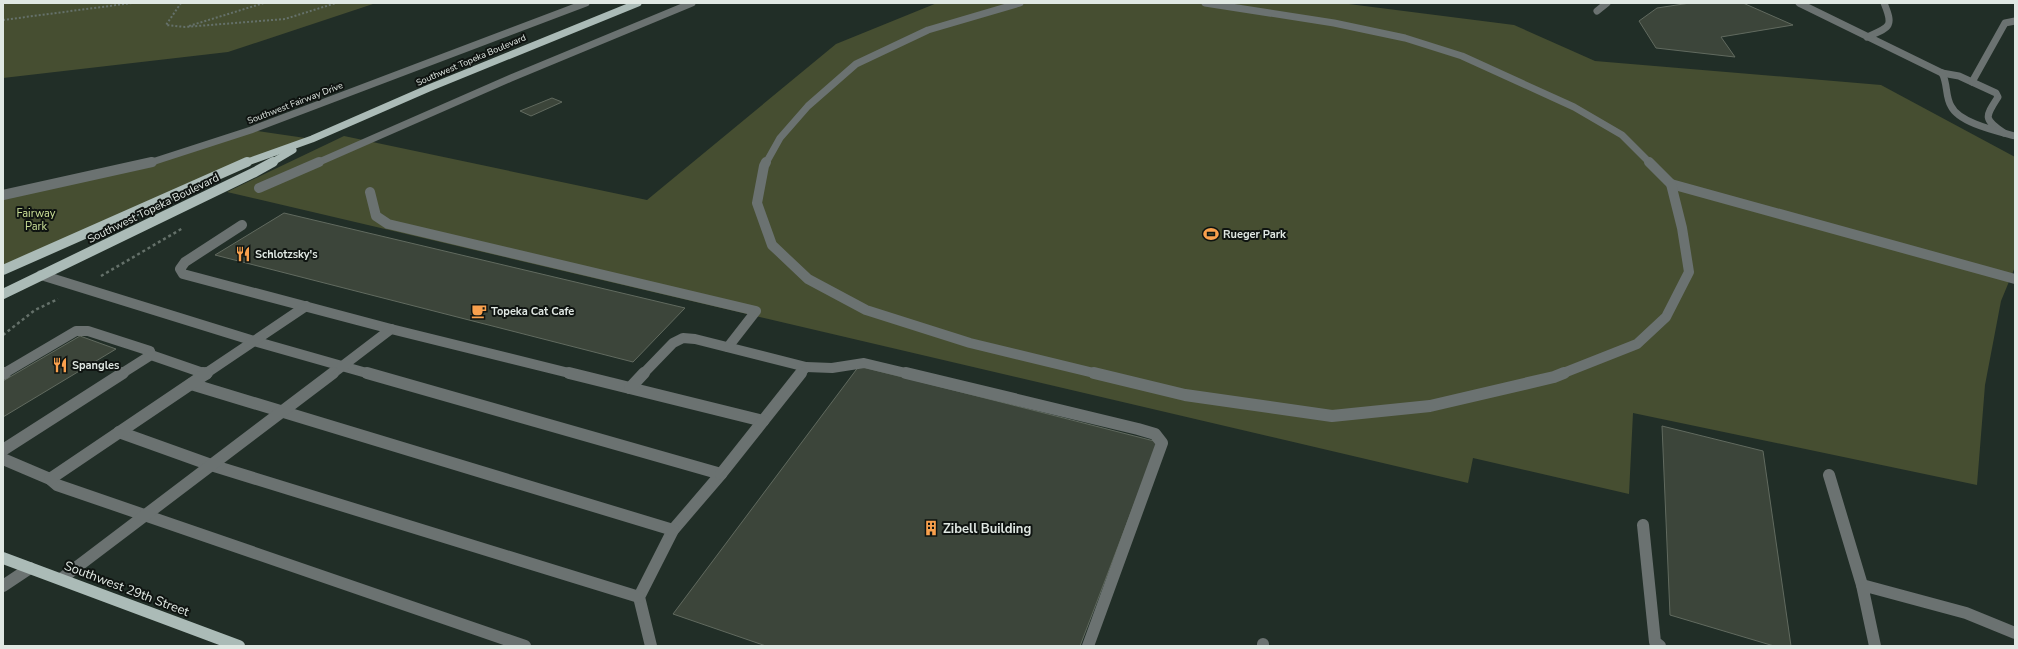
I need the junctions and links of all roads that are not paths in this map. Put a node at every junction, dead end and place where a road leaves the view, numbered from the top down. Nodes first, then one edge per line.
1 (586, 3) edge
2 (638, 3) edge
3 (692, 3) edge
4 (1020, 3) edge
5 (1205, 3) edge
6 (1607, 3) edge
7 (1800, 3) edge
8 (1884, 3) edge
9 (1597, 11) dead end
10 (2015, 21) edge
11 (1867, 37) junction
12 (1942, 73) junction
13 (1972, 82) junction
14 (2004, 133) junction
15 (2015, 136) edge
16 (312, 139) junction
17 (1671, 184) junction
18 (259, 188) dead end
19 (370, 192) dead end
20 (3, 195) edge
21 (242, 225) dead end
22 (3, 270) edge
23 (41, 275) junction
24 (2015, 279) edge
25 (3, 294) edge
26 (306, 306) junction
27 (391, 329) junction
28 (254, 341) junction
29 (728, 347) junction
30 (150, 355) junction
31 (341, 366) junction
32 (806, 367) junction
33 (3, 374) edge
34 (206, 374) junction
35 (191, 384) junction
36 (630, 388) junction
37 (283, 412) junction
38 (763, 421) junction
39 (119, 432) junction
40 (3, 450) edge
41 (3, 459) edge
42 (211, 465) junction
43 (721, 474) junction
44 (1830, 475) dead end
45 (50, 478) junction
46 (144, 515) junction
47 (1643, 525) dead end
48 (673, 530) junction
49 (3, 558) edge
50 (30, 568) junction
51 (61, 579) junction
52 (1862, 585) junction
53 (3, 586) edge
54 (639, 597) junction
55 (2015, 633) edge
56 (230, 645) edge
57 (525, 646) edge
58 (652, 646) edge
59 (1088, 646) edge
60 (1660, 646) edge
61 (1875, 646) edge

1 - 20 street, Southwest Fairway Drive
2 - 16 main road, Southwest Topeka Boulevard
3 - 18 street
4 - 17 street
5 - 17 street
6 - 9 street
7 - 11 street
8 - 11 street
10 - 13 street
11 - 12 street
12 - 13 street
12 - 14 street
13 - 14 street
14 - 15 street
16 - 22 main road, Southwest Topeka Boulevard
16 - 23 main road, Southwest Topeka Boulevard
17 - 24 street
19 - 29 street
21 - 26 street
23 - 25 main road, Southwest Topeka Boulevard
23 - 28 street
26 - 27 street
26 - 28 street
27 - 31 street
27 - 36 street
28 - 31 street
28 - 34 street
29 - 32 street
29 - 36 street
30 - 33 street
30 - 34 street
30 - 40 street
31 - 37 street
31 - 43 street
32 - 38 street
32 - 59 street
34 - 35 street
35 - 37 street
35 - 39 street
36 - 38 street
37 - 42 street
37 - 48 street
38 - 43 street
39 - 42 street
39 - 45 street
41 - 45 street
42 - 46 street
42 - 54 street
43 - 48 street
44 - 52 street
45 - 46 street
46 - 51 street
46 - 57 street
47 - 60 street
48 - 54 street
49 - 50 main road, Southwest 29th Street
50 - 51 main road, Southwest 29th Street
50 - 53 street
51 - 56 main road, Southwest 29th Street
52 - 55 street
52 - 61 street
54 - 58 street

